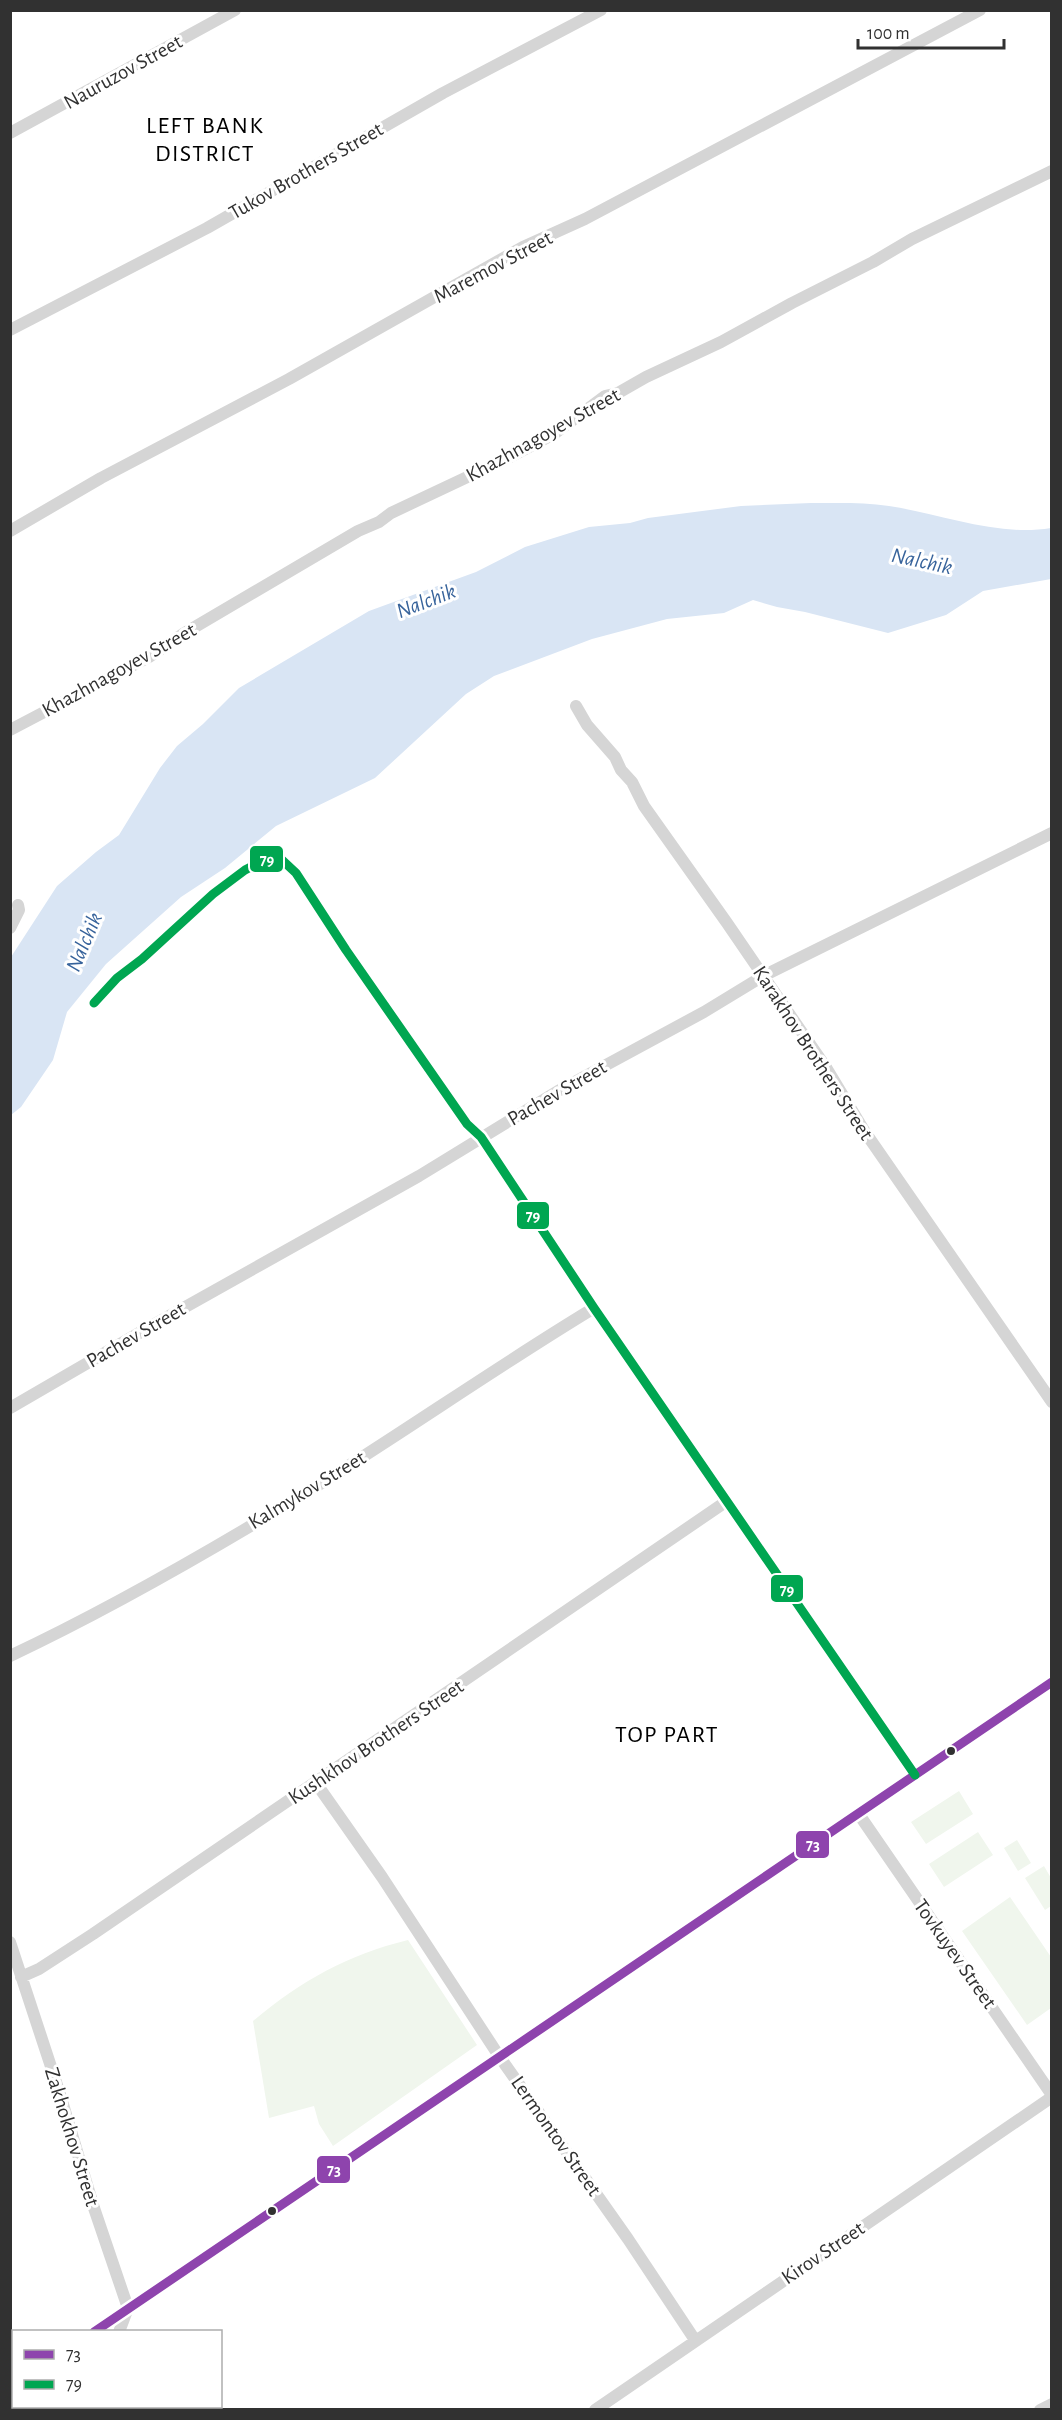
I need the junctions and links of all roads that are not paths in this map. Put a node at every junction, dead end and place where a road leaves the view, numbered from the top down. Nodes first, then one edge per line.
1 (235, 10) edge
2 (601, 10) edge
3 (980, 10) edge
4 (10, 133) edge
5 (1052, 171) edge
6 (10, 330) edge
7 (10, 531) edge
8 (576, 706) dead end
9 (10, 730) edge
10 (1052, 832) edge
11 (18, 905) dead end
12 (10, 928) edge
13 (763, 976) junction
14 (94, 1003) dead end
15 (482, 1137) junction
16 (594, 1308) junction
17 (1052, 1402) edge
18 (10, 1408) edge
19 (727, 1502) junction
20 (10, 1656) edge
21 (1052, 1682) edge
22 (915, 1775) junction
23 (316, 1783) junction
24 (858, 1813) junction
25 (10, 1942) edge
26 (21, 1977) junction
27 (499, 2056) junction
28 (1052, 2096) edge
29 (128, 2308) junction
30 (95, 2330) edge
31 (119, 2330) edge
32 (695, 2340) junction
33 (1052, 2404) edge
34 (595, 2409) edge
35 (1040, 2409) edge

1 - 4 street, Nauruzov Street
2 - 6 street, Tukov Brothers Street
3 - 7 street, Maremov Street
5 - 9 street, Khazhnagoyev Street
8 - 13 street, Karakhov Brothers Street
10 - 13 street, Pachev Street
11 - 12 street
13 - 15 street, Pachev Street
13 - 17 street, Karakhov Brothers Street
14 - 15 street
15 - 16 street
15 - 18 street, Pachev Street
16 - 19 street
16 - 20 street, Kalmykov Street
19 - 22 street
19 - 23 street, Kushkhov Brothers Street
21 - 22 street
22 - 24 street
23 - 26 street, Kushkhov Brothers Street
23 - 27 street, Lermontov Street
24 - 27 street
24 - 28 street, Tovkuyev Street
25 - 26 street, Zakhokhov Street
26 - 29 street, Zakhokhov Street
27 - 29 street
27 - 32 street, Lermontov Street
28 - 32 street, Kirov Street
29 - 30 street
29 - 31 street
32 - 34 street, Kirov Street
33 - 35 street

